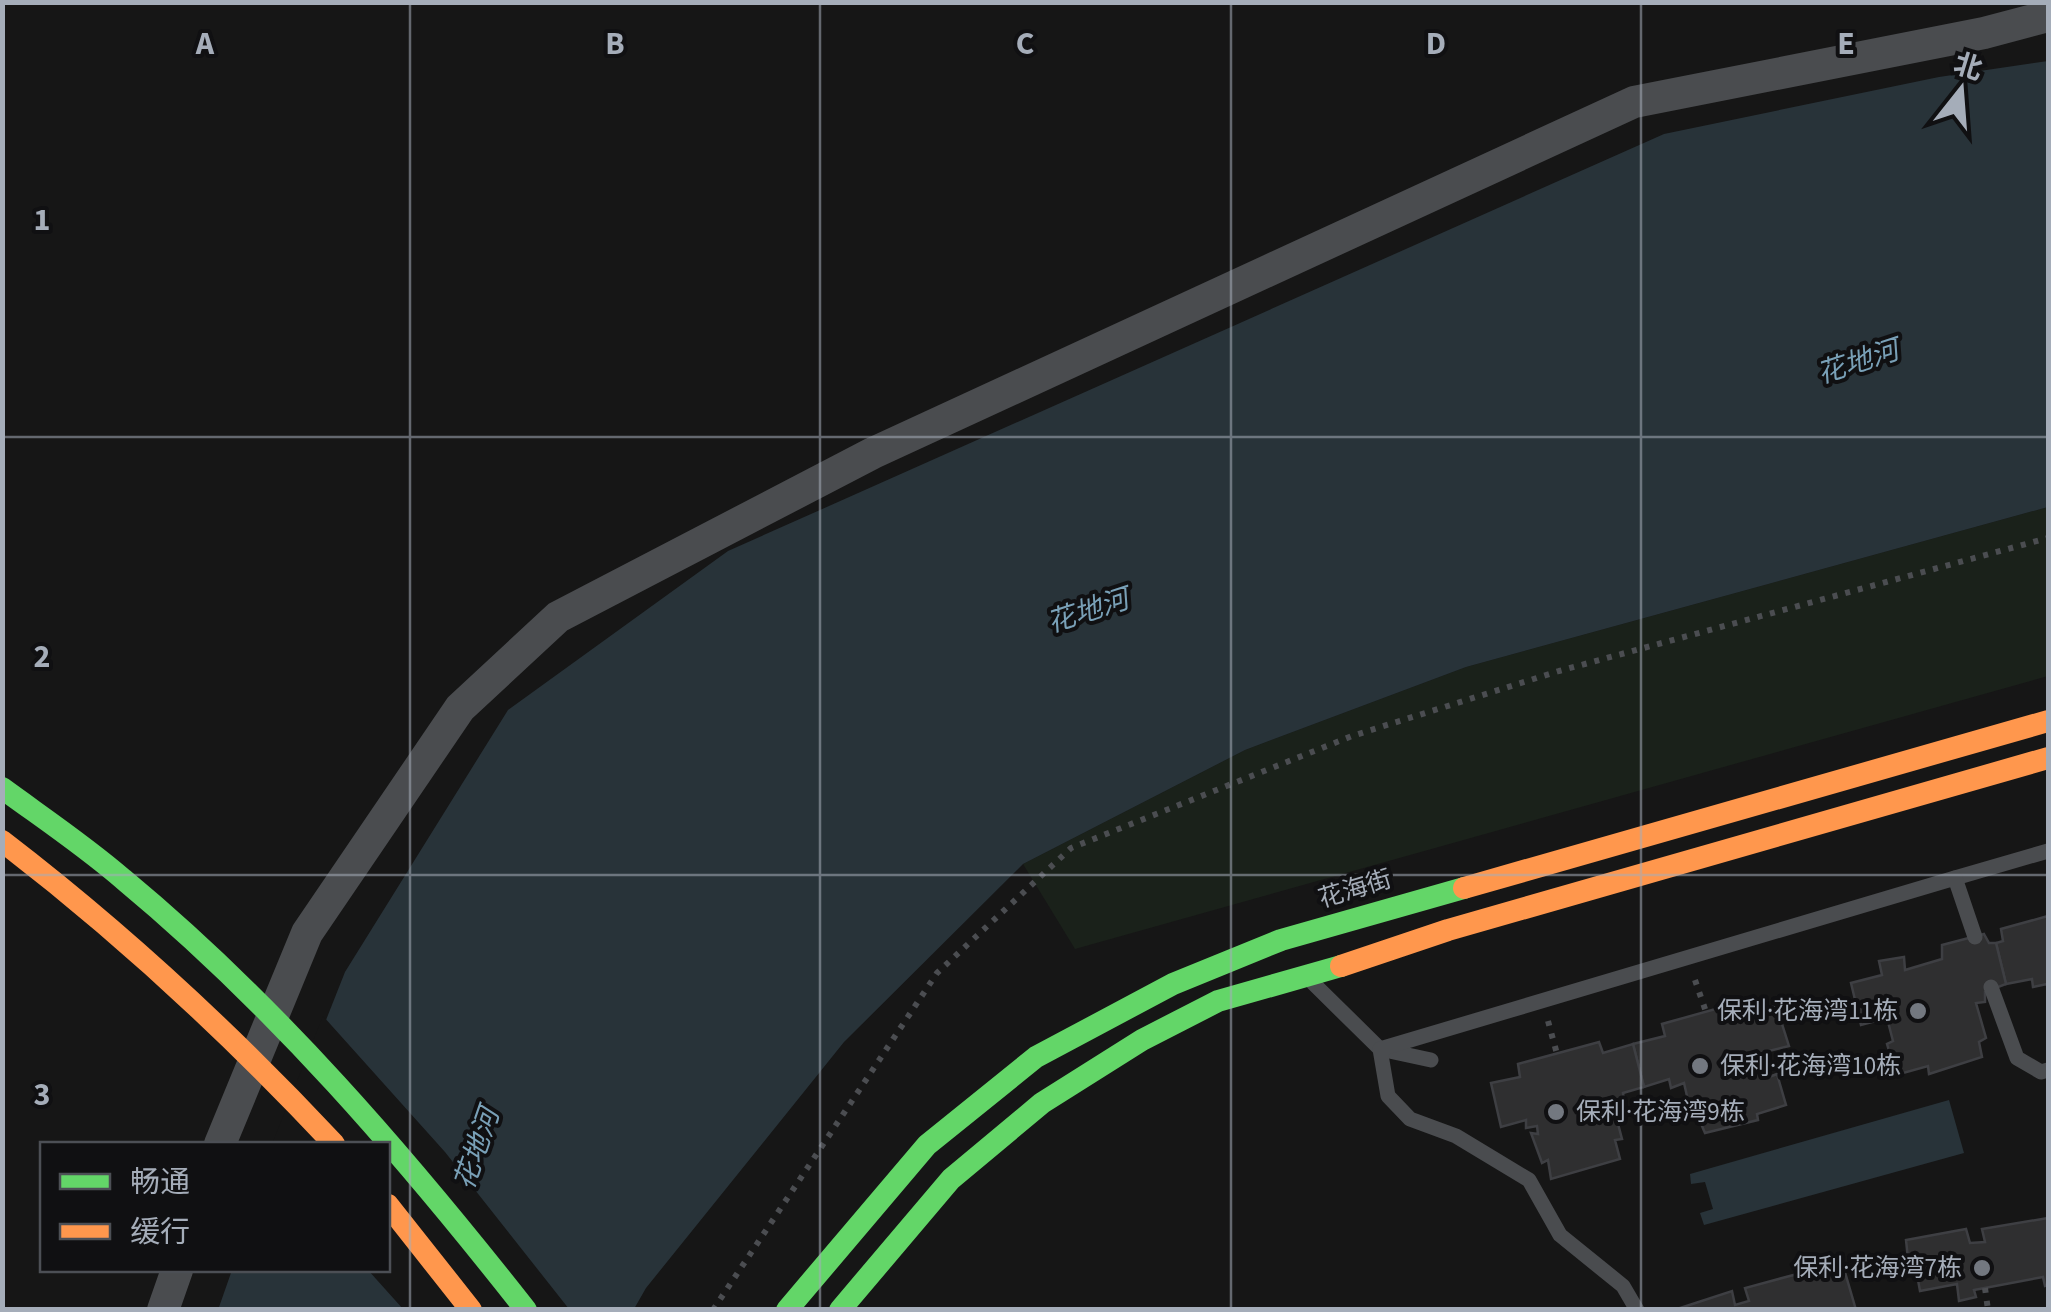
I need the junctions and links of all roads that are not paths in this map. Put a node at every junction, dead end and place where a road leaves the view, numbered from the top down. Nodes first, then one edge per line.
1 (2048, 16) edge
2 (2048, 721) edge
3 (2048, 758) edge
4 (2, 788) edge
5 (2, 842) edge
6 (2048, 851) edge
7 (1955, 878) junction
8 (1975, 937) dead end
9 (1295, 959) junction
10 (1991, 987) dead end
11 (1380, 1049) junction
12 (1431, 1060) dead end
13 (2048, 1070) edge
14 (221, 1142) edge
15 (332, 1142) edge
16 (389, 1142) edge
17 (390, 1143) edge
18 (390, 1207) edge
19 (176, 1272) edge
20 (163, 1310) edge
21 (471, 1310) edge
22 (526, 1310) edge
23 (787, 1310) edge
24 (840, 1310) edge
25 (1637, 1310) edge

1 - 14 street
2 - 9 street, 花海街
3 - 9 street, 花海街
4 - 16 street, bridge
5 - 15 street, bridge
6 - 7 lane
7 - 8 lane
7 - 11 lane
9 - 11 lane
9 - 23 street, 花海街
9 - 24 street, 花海街
10 - 13 lane
11 - 12 lane
11 - 25 lane
17 - 22 street, bridge
18 - 21 street
19 - 20 street

